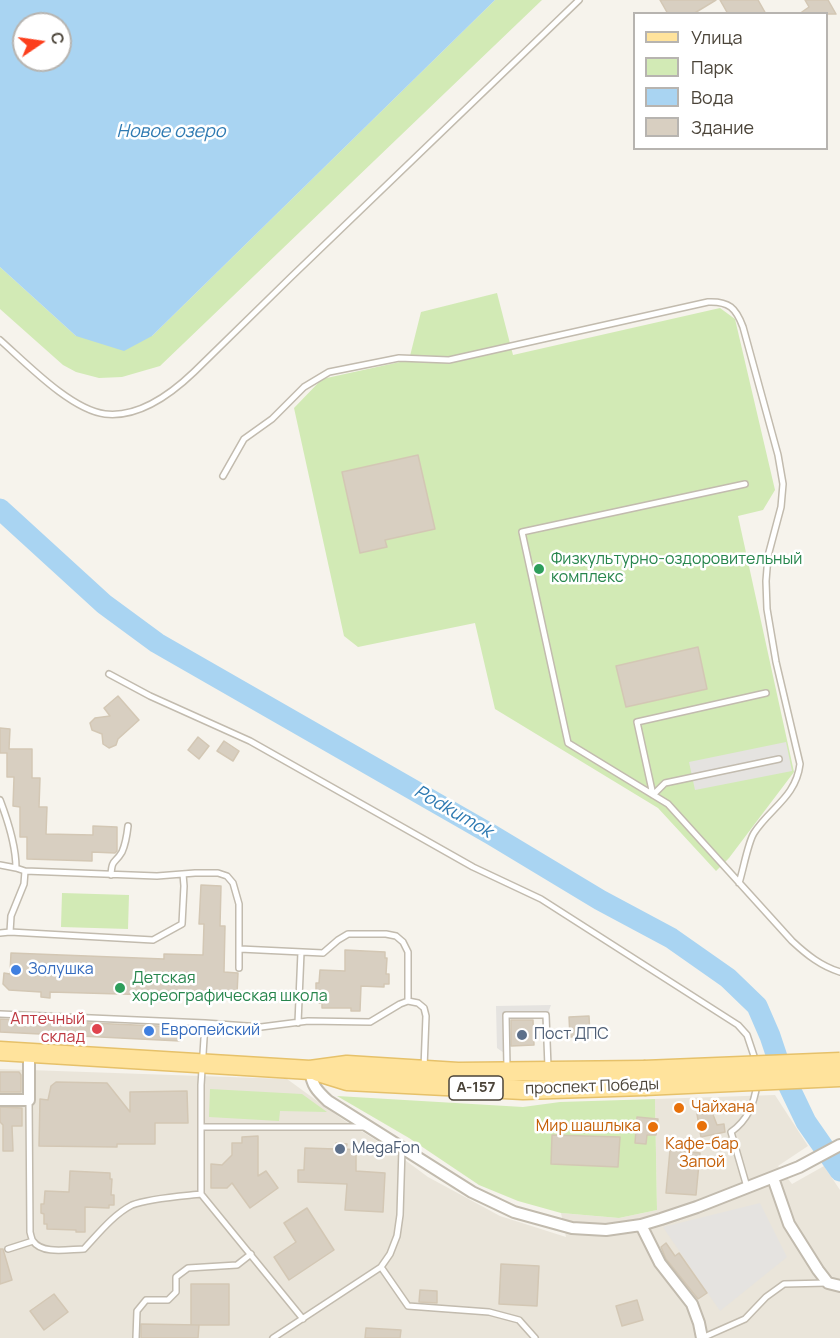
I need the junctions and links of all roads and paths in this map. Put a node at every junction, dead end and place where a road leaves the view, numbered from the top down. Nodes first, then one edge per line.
1 (579, 0) edge
2 (0, 340) edge
3 (223, 476) dead end
4 (745, 484) dead end
5 (109, 674) dead end
6 (766, 693) dead end
7 (779, 759) dead end
8 (653, 795) junction
9 (0, 800) edge
10 (128, 826) dead end
11 (0, 865) edge
12 (16, 868) junction
13 (25, 871) junction
14 (111, 874) junction
15 (183, 874) junction
16 (740, 883) junction
17 (10, 932) junction
18 (0, 933) edge
19 (240, 949) junction
20 (301, 952) junction
21 (239, 968) dead end
22 (840, 972) edge
23 (408, 1001) junction
24 (0, 1014) edge
25 (205, 1023) junction
26 (298, 1023) junction
27 (0, 1051) edge
28 (29, 1053) junction
29 (202, 1062) junction
30 (840, 1062) edge
31 (757, 1069) dead end
32 (310, 1070) junction
33 (424, 1070) junction
34 (548, 1071) junction
35 (507, 1072) junction
36 (757, 1076) dead end
37 (840, 1077) edge
38 (644, 1078) junction
39 (0, 1100) edge
40 (29, 1100) junction
41 (201, 1127) junction
42 (369, 1127) junction
43 (840, 1145) edge
44 (402, 1148) junction
45 (772, 1178) junction
46 (747, 1188) junction
47 (201, 1194) junction
48 (641, 1224) junction
49 (33, 1241) junction
50 (8, 1249) dead end
51 (251, 1254) junction
52 (381, 1267) junction
53 (828, 1283) junction
54 (840, 1286) edge
55 (303, 1319) junction
56 (136, 1338) edge
57 (273, 1338) edge
58 (536, 1338) edge
59 (702, 1338) edge

1 - 2 lane
3 - 16 lane
4 - 8 lane
5 - 31 lane
6 - 8 lane
7 - 8 lane
8 - 16 lane
9 - 12 lane
10 - 14 lane
11 - 12 lane
12 - 13 lane
13 - 14 lane
13 - 17 lane
14 - 15 lane
15 - 17 lane
15 - 19 lane
16 - 22 lane
17 - 18 lane
19 - 20 lane
19 - 21 lane
20 - 23 lane
20 - 26 lane
23 - 26 lane
23 - 33 lane
24 - 25 lane
25 - 26 lane
25 - 29 lane
27 - 28 main road, проспект Победы / А-157
28 - 29 main road, проспект Победы / А-157
28 - 40 street
29 - 32 main road, проспект Победы / А-157
29 - 41 lane
30 - 38 main road, проспект Победы / А-157, bridge
32 - 33 main road, проспект Победы / А-157
32 - 38 main road, проспект Победы / А-157
32 - 42 street
33 - 35 main road, проспект Победы / А-157
34 - 35 main road, проспект Победы / А-157
34 - 35 lane
34 - 38 main road, проспект Победы / А-157
36 - 46 lane
37 - 38 main road, проспект Победы / А-157, bridge
39 - 40 street
40 - 49 lane
41 - 42 lane
41 - 47 lane
42 - 44 street
43 - 45 street
44 - 48 street
44 - 52 lane
45 - 46 street
45 - 53 street
46 - 48 street
47 - 49 lane
47 - 51 lane
48 - 59 street
49 - 50 lane
51 - 55 lane
51 - 56 lane
52 - 55 lane
52 - 58 lane
53 - 54 street
53 - 59 lane
55 - 57 lane

